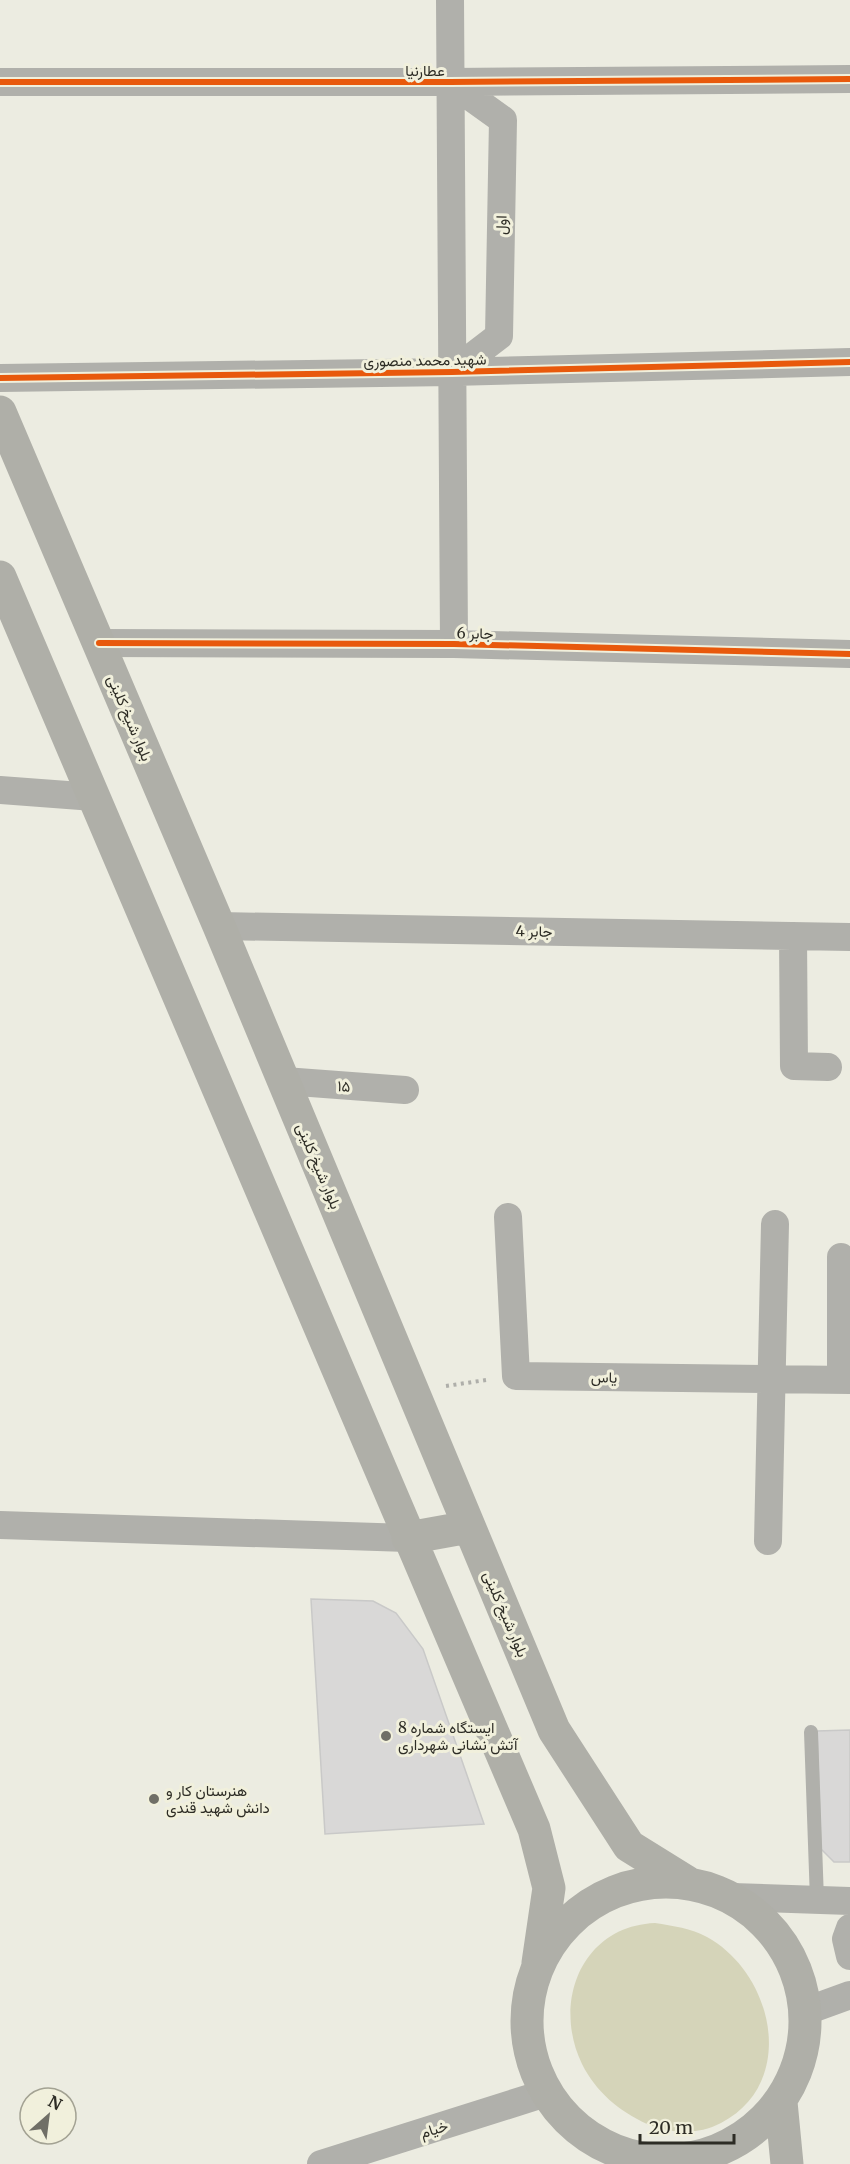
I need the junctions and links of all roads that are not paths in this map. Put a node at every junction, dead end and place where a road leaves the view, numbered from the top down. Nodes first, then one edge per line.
1 (450, 0) edge
2 (850, 79) edge
3 (0, 82) edge
4 (450, 82) junction
5 (850, 362) edge
6 (452, 372) junction
7 (0, 378) edge
8 (0, 412) edge
9 (0, 577) edge
10 (99, 643) junction
11 (454, 644) junction
12 (850, 654) edge
13 (0, 790) edge
14 (94, 797) junction
15 (219, 926) junction
16 (793, 936) junction
17 (850, 937) edge
18 (828, 1067) dead end
19 (284, 1081) junction
20 (405, 1090) dead end
21 (508, 1217) dead end
22 (775, 1224) dead end
23 (841, 1257) dead end
24 (773, 1379) junction
25 (846, 1380) edge
26 (0, 1525) edge
27 (469, 1527) junction
28 (408, 1538) junction
29 (768, 1542) dead end
30 (811, 1732) dead end
31 (687, 1882) junction
32 (732, 1897) junction
33 (818, 1900) junction
34 (850, 1901) edge
35 (850, 1928) edge
36 (850, 1956) edge
37 (538, 1963) junction
38 (850, 1995) edge
39 (807, 2011) junction
40 (546, 2093) junction
41 (781, 2102) junction
42 (611, 2156) edge
43 (358, 2159) edge
44 (321, 2164) edge
45 (787, 2164) edge

1 - 4 street
2 - 4 street, عطارنیا
3 - 4 street, عطارنیا
4 - 6 street
4 - 6 street, اول
5 - 6 street, شهید محمد منصوری
6 - 7 street, شهید محمد منصوری
6 - 11 street
8 - 10 main road, بلوار شیخ کلینی
9 - 14 main road
10 - 11 street, جابر 6
10 - 15 main road, بلوار شیخ کلینی
11 - 12 street, جابر 6
13 - 14 street
14 - 28 main road
15 - 16 street, جابر 4
15 - 19 main road, بلوار شیخ کلینی
16 - 17 street, جابر 4
16 - 18 street
19 - 20 street, ۱۵
19 - 27 main road, بلوار شیخ کلینی
21 - 24 street, یاس
22 - 24 street
23 - 25 street
24 - 25 street, یاس
24 - 29 street
26 - 28 street
27 - 28 main road
27 - 31 main road, بلوار شیخ کلینی
28 - 37 main road
30 - 33 lane
31 - 32 main road
31 - 37 main road
32 - 33 street
32 - 39 main road
33 - 34 street
35 - 36 street
37 - 40 main road
38 - 39 street
39 - 41 main road
40 - 42 main road
40 - 43 street, خیام
41 - 42 main road
41 - 45 main road
43 - 44 street, خیام

